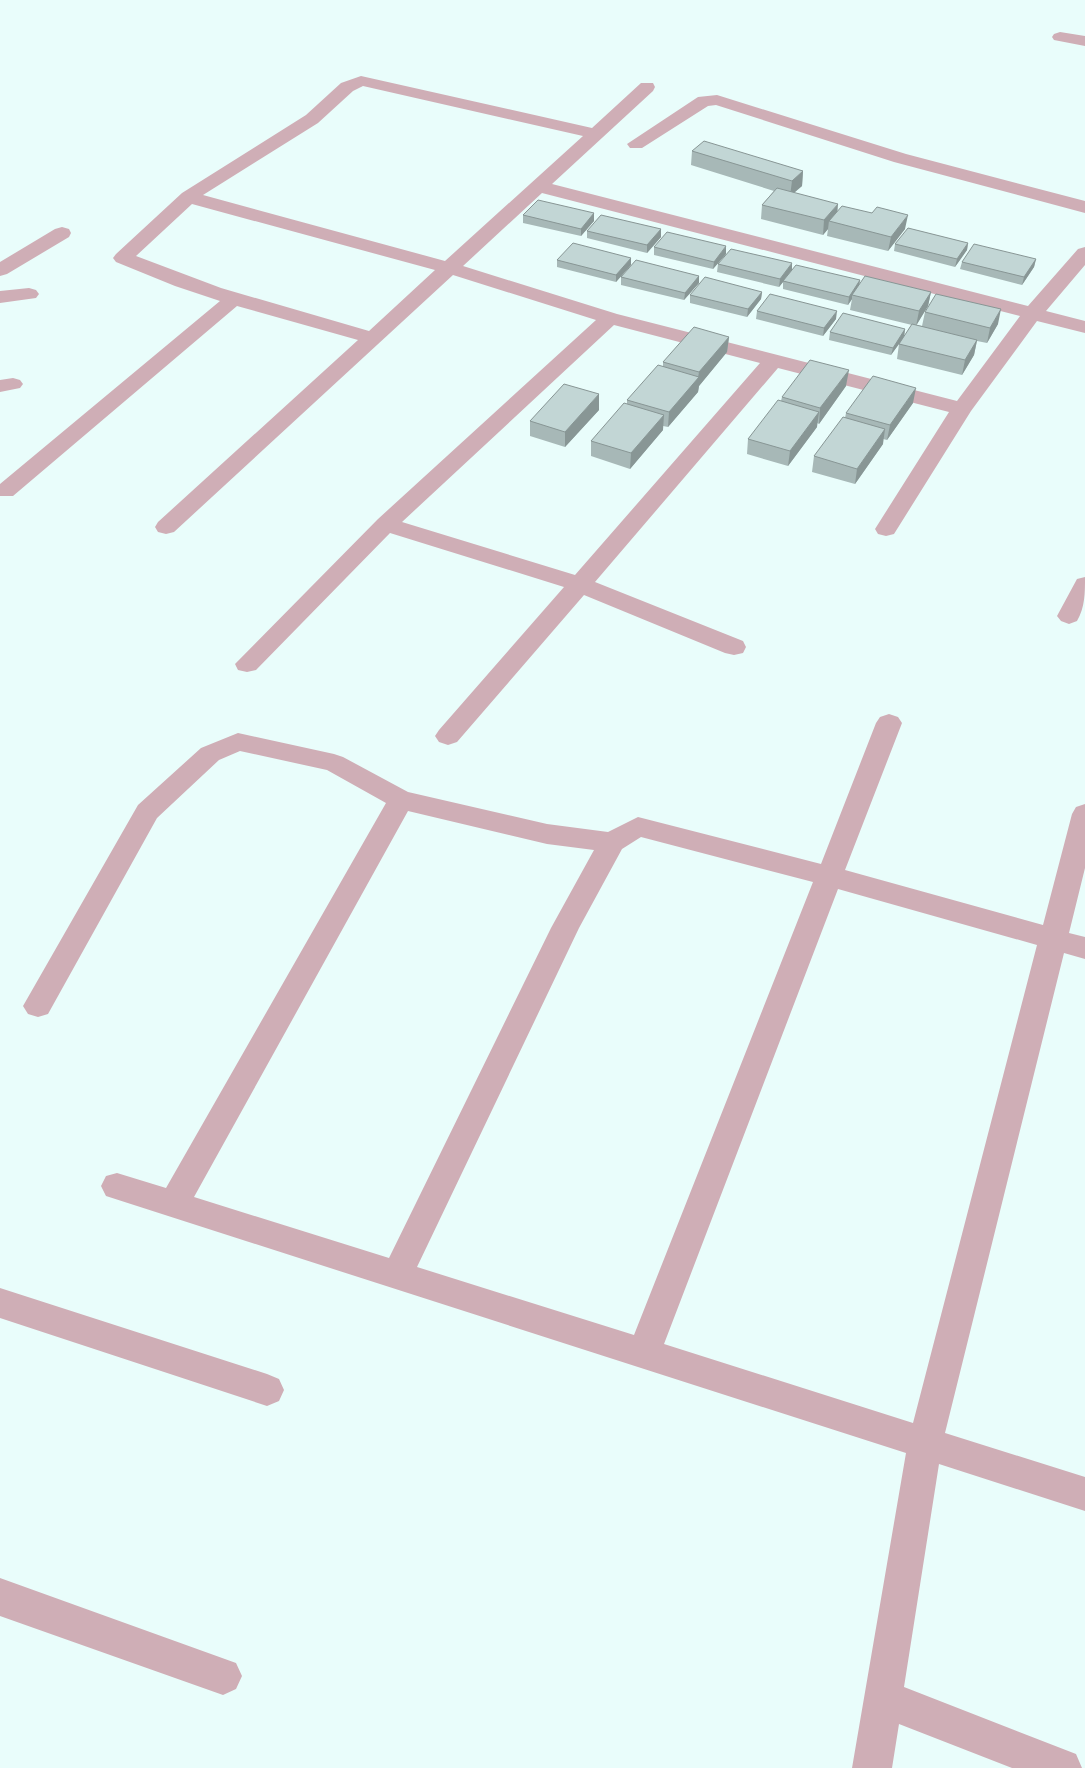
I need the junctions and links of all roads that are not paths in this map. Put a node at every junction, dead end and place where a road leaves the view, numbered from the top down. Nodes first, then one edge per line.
1 (1060, 37) dead end
2 (1085, 41) edge
3 (647, 86) dead end
4 (596, 134) junction
5 (636, 144) dead end
6 (538, 186) junction
7 (188, 198) junction
8 (1085, 207) edge
9 (62, 233) dead end
10 (1085, 253) edge
11 (449, 268) junction
12 (0, 270) edge
13 (29, 294) dead end
14 (2, 296) edge
15 (235, 298) junction
16 (1033, 313) junction
17 (610, 318) junction
18 (1085, 327) edge
19 (372, 338) junction
20 (775, 359) junction
21 (962, 409) junction
22 (5, 492) dead end
23 (386, 524) junction
24 (166, 527) dead end
25 (886, 529) dead end
26 (579, 584) junction
27 (1085, 584) edge
28 (1069, 616) dead end
29 (734, 648) dead end
30 (247, 664) dead end
31 (889, 723) dead end
32 (448, 736) dead end
33 (401, 800) junction
34 (1085, 814) edge
35 (612, 842) junction
36 (829, 876) junction
37 (1053, 939) junction
38 (1085, 948) edge
39 (38, 1006) dead end
40 (117, 1186) dead end
41 (173, 1205) junction
42 (397, 1275) junction
43 (0, 1303) edge
44 (643, 1354) junction
45 (267, 1390) dead end
46 (925, 1443) junction
47 (1085, 1494) edge
48 (0, 1597) edge
49 (223, 1676) dead end
50 (882, 1698) junction
51 (872, 1768) edge
52 (1062, 1768) edge

1 - 2 street
3 - 4 street
4 - 6 street
4 - 7 street
5 - 8 street
6 - 11 street
6 - 16 street
7 - 11 street
7 - 15 street
9 - 12 street
10 - 16 street
11 - 17 street
11 - 19 street
13 - 14 street
15 - 19 street
15 - 22 street
16 - 18 street
16 - 21 street
17 - 20 street
17 - 23 street
19 - 24 street
20 - 21 street
20 - 26 street
21 - 25 street
23 - 26 street
23 - 30 street
26 - 29 street
26 - 32 street
27 - 28 street
31 - 36 street
33 - 35 street
33 - 39 street
33 - 41 street
34 - 37 street
35 - 36 street
35 - 42 street
36 - 37 street
36 - 44 street
37 - 38 street
37 - 46 street
40 - 41 street
41 - 42 street
42 - 44 street
43 - 45 street
44 - 46 street
46 - 47 street
46 - 50 street
48 - 49 street
50 - 51 street
50 - 52 street

